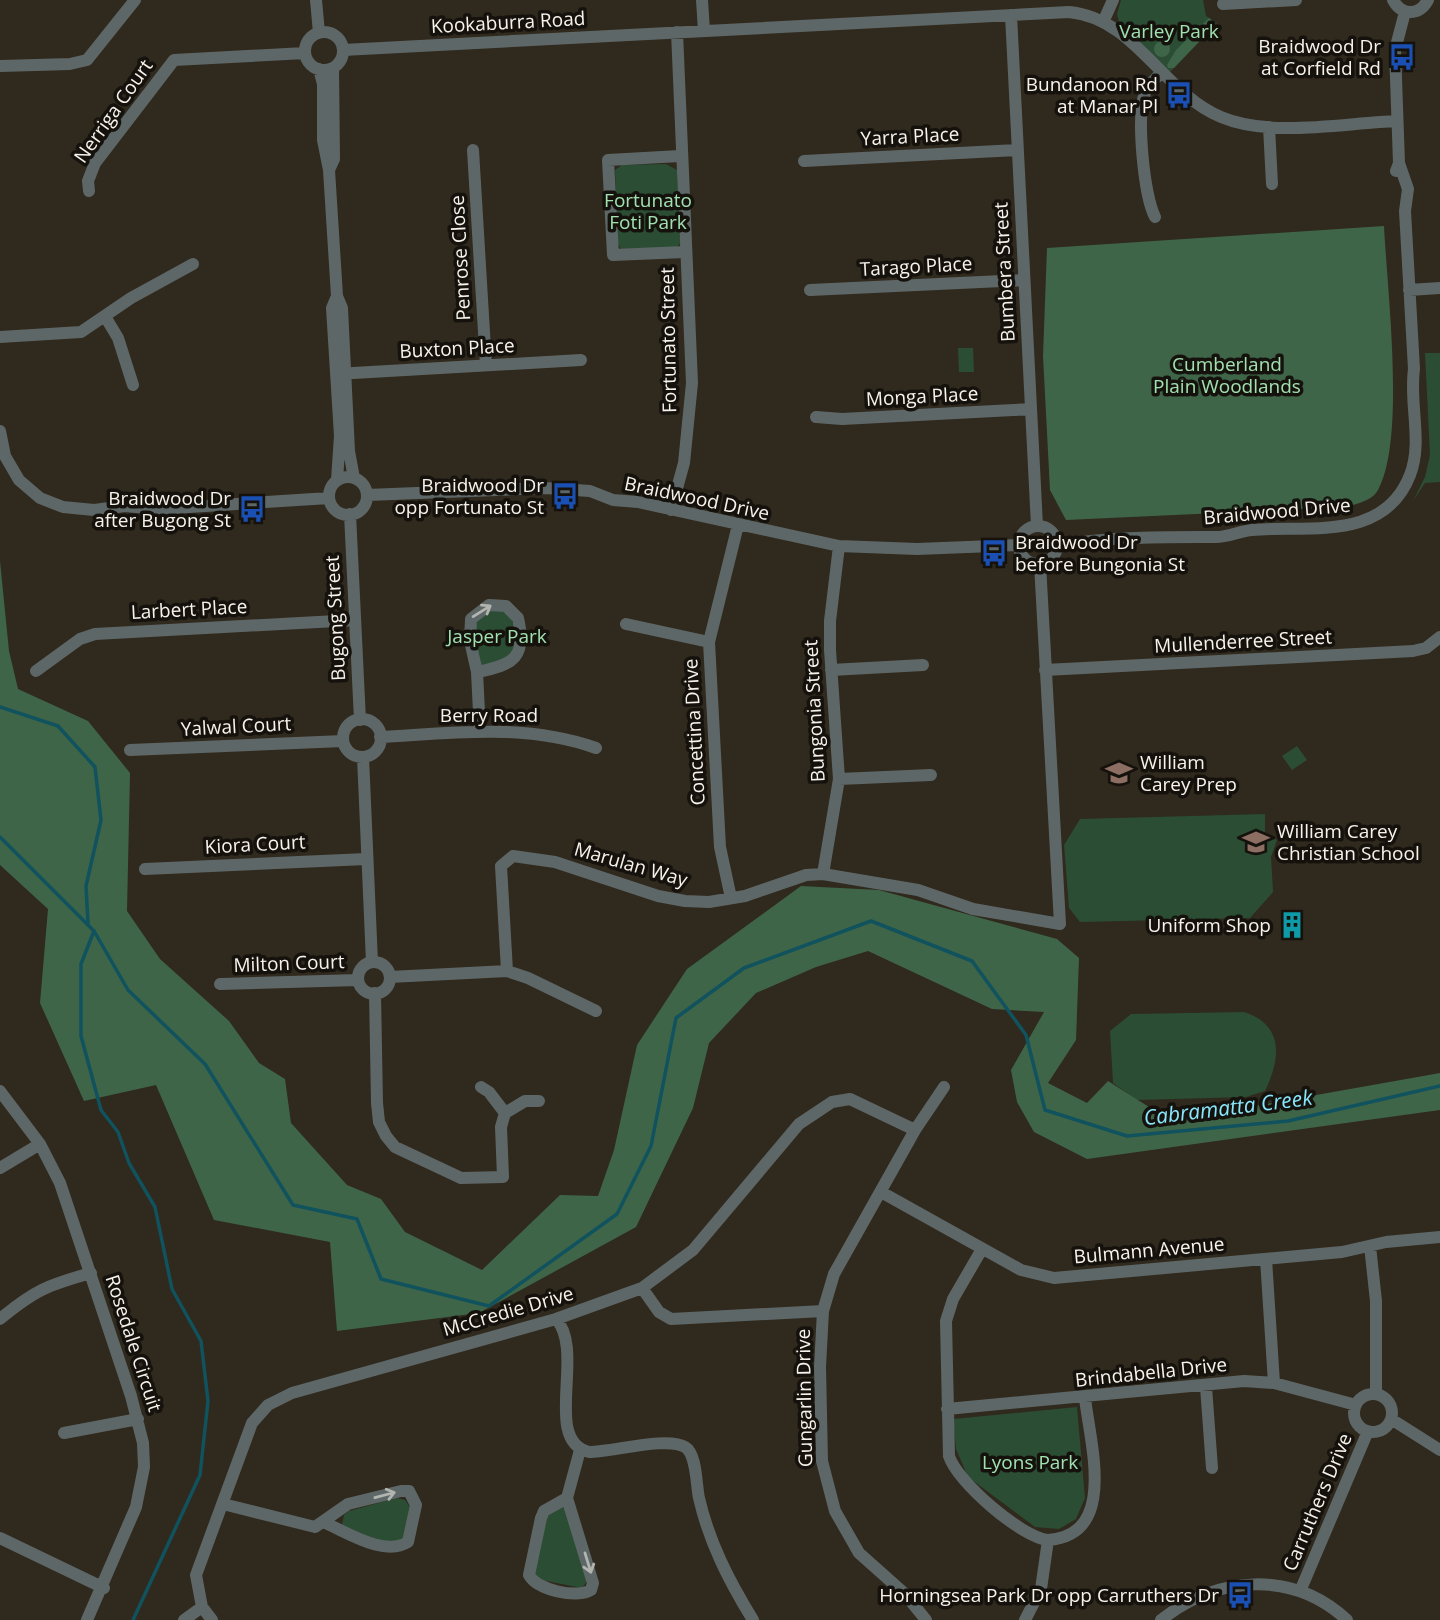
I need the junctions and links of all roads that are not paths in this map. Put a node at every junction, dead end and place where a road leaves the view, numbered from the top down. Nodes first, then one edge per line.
1 (135, 0) edge
2 (316, 0) edge
3 (702, 0) edge
4 (1113, 0) edge
5 (1285, 0) edge
6 (1296, 0) edge
7 (1393, 0) edge
8 (1428, 0) edge
9 (1223, 4) dead end
10 (1405, 12) junction
11 (1011, 15) junction
12 (1104, 20) junction
13 (704, 31) junction
14 (677, 32) junction
15 (319, 33) junction
16 (343, 50) junction
17 (305, 53) junction
18 (0, 68) edge
19 (333, 68) junction
20 (319, 69) junction
21 (1162, 72) junction
22 (1397, 121) junction
23 (1269, 127) junction
24 (473, 150) dead end
25 (1017, 150) junction
26 (680, 156) junction
27 (804, 161) dead end
28 (329, 170) junction
29 (1272, 184) dead end
30 (89, 191) dead end
31 (1155, 217) dead end
32 (685, 252) junction
33 (192, 264) dead end
34 (1024, 280) junction
35 (1440, 288) edge
36 (810, 290) dead end
37 (1409, 290) junction
38 (106, 317) junction
39 (0, 337) edge
40 (581, 360) dead end
41 (485, 365) junction
42 (341, 374) junction
43 (133, 386) dead end
44 (1031, 409) junction
45 (816, 417) dead end
46 (0, 431) edge
47 (354, 478) junction
48 (337, 480) junction
49 (367, 495) junction
50 (329, 498) junction
51 (671, 510) junction
52 (350, 514) junction
53 (738, 525) junction
54 (1037, 526) junction
55 (1019, 545) junction
56 (838, 546) junction
57 (1057, 547) junction
58 (1040, 564) junction
59 (355, 620) junction
60 (626, 624) dead end
61 (1440, 637) edge
62 (709, 642) junction
63 (923, 665) dead end
64 (831, 670) junction
65 (1045, 670) junction
66 (36, 671) dead end
67 (477, 672) junction
68 (359, 720) junction
69 (480, 732) junction
70 (380, 737) junction
71 (343, 741) junction
72 (596, 748) dead end
73 (130, 750) dead end
74 (363, 757) junction
75 (931, 775) dead end
76 (839, 779) junction
77 (366, 859) junction
78 (145, 869) dead end
79 (823, 874) junction
80 (731, 898) junction
81 (372, 962) junction
82 (507, 971) junction
83 (390, 977) junction
84 (358, 980) junction
85 (220, 984) dead end
86 (375, 993) junction
87 (596, 1011) dead end
88 (481, 1087) dead end
89 (944, 1087) dead end
90 (0, 1090) edge
91 (539, 1101) dead end
92 (505, 1113) junction
93 (915, 1130) junction
94 (40, 1144) junction
95 (0, 1168) edge
96 (881, 1192) junction
97 (1440, 1237) edge
98 (1370, 1246) junction
99 (982, 1249) junction
100 (1266, 1259) junction
101 (91, 1273) junction
102 (642, 1288) junction
103 (823, 1311) junction
104 (0, 1319) edge
105 (556, 1320) junction
106 (1274, 1383) junction
107 (1206, 1387) junction
108 (1376, 1394) junction
109 (1085, 1398) junction
110 (1356, 1405) junction
111 (947, 1409) junction
112 (138, 1419) junction
113 (1391, 1419) junction
114 (1368, 1431) junction
115 (64, 1433) dead end
116 (580, 1450) junction
117 (1440, 1450) edge
118 (1212, 1468) dead end
119 (567, 1498) junction
120 (223, 1504) junction
121 (325, 1523) junction
122 (0, 1538) edge
123 (1048, 1540) junction
124 (104, 1588) junction
125 (1301, 1589) junction
126 (202, 1607) junction
127 (88, 1620) edge
128 (184, 1620) edge
129 (212, 1620) edge
130 (753, 1620) edge
131 (926, 1620) edge
132 (1025, 1620) edge
133 (1161, 1620) edge
134 (1347, 1620) edge

1 - 18 street
2 - 15 street
3 - 13 street
4 - 12 street
5 - 6 street
5 - 9 street
7 - 10 street
8 - 10 street
10 - 22 street, Braidwood Drive
11 - 12 street, Kookaburra Road
11 - 13 street, Kookaburra Road
11 - 25 street, Bumbera Street
12 - 21 street
13 - 14 street, Kookaburra Road
14 - 16 street, Kookaburra Road
14 - 26 street, Fortunato Street
15 - 16 street
15 - 17 street
16 - 19 street
17 - 20 street
17 - 30 street, Nerriga Court
19 - 20 street
19 - 28 street
20 - 28 street
21 - 23 street
21 - 31 street
22 - 23 street
22 - 37 street, Braidwood Drive
23 - 29 street
24 - 41 street, Penrose Close
25 - 27 street, Yarra Place
25 - 34 street, Bumbera Street
26 - 32 street, Fortunato Street
26 - 32 street, Fortunato Street
28 - 42 street
32 - 51 street, Fortunato Street
33 - 38 street
34 - 36 street, Tarago Place
34 - 44 street, Bumbera Street
35 - 37 street
37 - 57 street, Braidwood Drive
38 - 39 street
38 - 43 street
40 - 41 street, Buxton Place
41 - 42 street, Buxton Place
42 - 47 street
42 - 48 street
44 - 45 street, Monga Place
44 - 54 street, Bumbera Street
46 - 50 street
47 - 48 street
47 - 49 street
48 - 50 street
49 - 51 street, Braidwood Drive
49 - 52 street
50 - 52 street
51 - 53 street, Braidwood Drive
52 - 59 street, Bugong Street
53 - 56 street, Braidwood Drive
53 - 62 street, Concettina Drive
54 - 55 street
54 - 57 street
55 - 56 street, Braidwood Drive
55 - 58 street
56 - 64 street, Bungonia Street
57 - 58 street
58 - 65 street
59 - 66 street, Larbert Place
59 - 68 street, Bugong Street
60 - 62 street
61 - 65 street, Mullenderree Street
62 - 80 street, Concettina Drive
63 - 64 street
64 - 76 street, Bungonia Street
65 - 79 street, Marulan Way
67 -> 67 street
67 - 69 street
68 - 70 street
68 - 71 street
69 - 70 street, Berry Road
69 - 72 street, Berry Road
70 - 74 street
71 - 73 street, Yalwal Court
71 - 74 street
74 - 77 street
75 - 76 street
76 - 79 street, Bungonia Street
77 - 78 street, Kiora Court
77 - 81 street
79 - 80 street, Marulan Way
80 - 82 street, Marulan Way
81 - 83 street
81 - 84 street
82 - 83 street
82 - 87 street
83 - 86 street
84 - 85 street, Milton Court
84 - 86 street
86 - 92 street
88 - 92 street
89 - 93 street, Gungarlin Drive
90 - 94 street, Rosedale Circuit
91 - 92 street
93 - 96 street, Gungarlin Drive
93 - 102 street, McCredie Drive
94 - 95 street
94 - 101 street, Rosedale Circuit
96 - 99 street, Bulmann Avenue
96 - 103 street, Gungarlin Drive
97 - 98 street, Bulmann Avenue
98 - 100 street, Bulmann Avenue
98 - 108 street
99 - 100 street, Bulmann Avenue
99 - 111 street
100 - 106 street
101 - 104 street
101 - 112 street, Rosedale Circuit
102 - 103 street
102 - 105 street, McCredie Drive
103 - 131 street, Gungarlin Drive
105 - 116 street
105 - 120 street, McCredie Drive
106 - 107 street, Brindabella Drive
106 - 110 street, Brindabella Drive
107 - 109 street, Brindabella Drive
107 - 118 street
108 - 110 street
108 - 113 street
109 - 111 street, Brindabella Drive
109 - 123 street
110 - 114 street
111 - 123 street
112 - 115 street
112 - 124 street, Rosedale Circuit
113 - 114 street
113 - 117 street
114 - 125 street, Carruthers Drive
116 - 119 street
116 - 130 street
119 -> 119 street
120 - 121 street
120 - 126 street, McCredie Drive
121 -> 121 street
122 - 124 street
123 - 132 street
124 - 127 street, Rosedale Circuit
125 - 133 street
125 - 134 street
126 - 128 street
126 - 129 street

